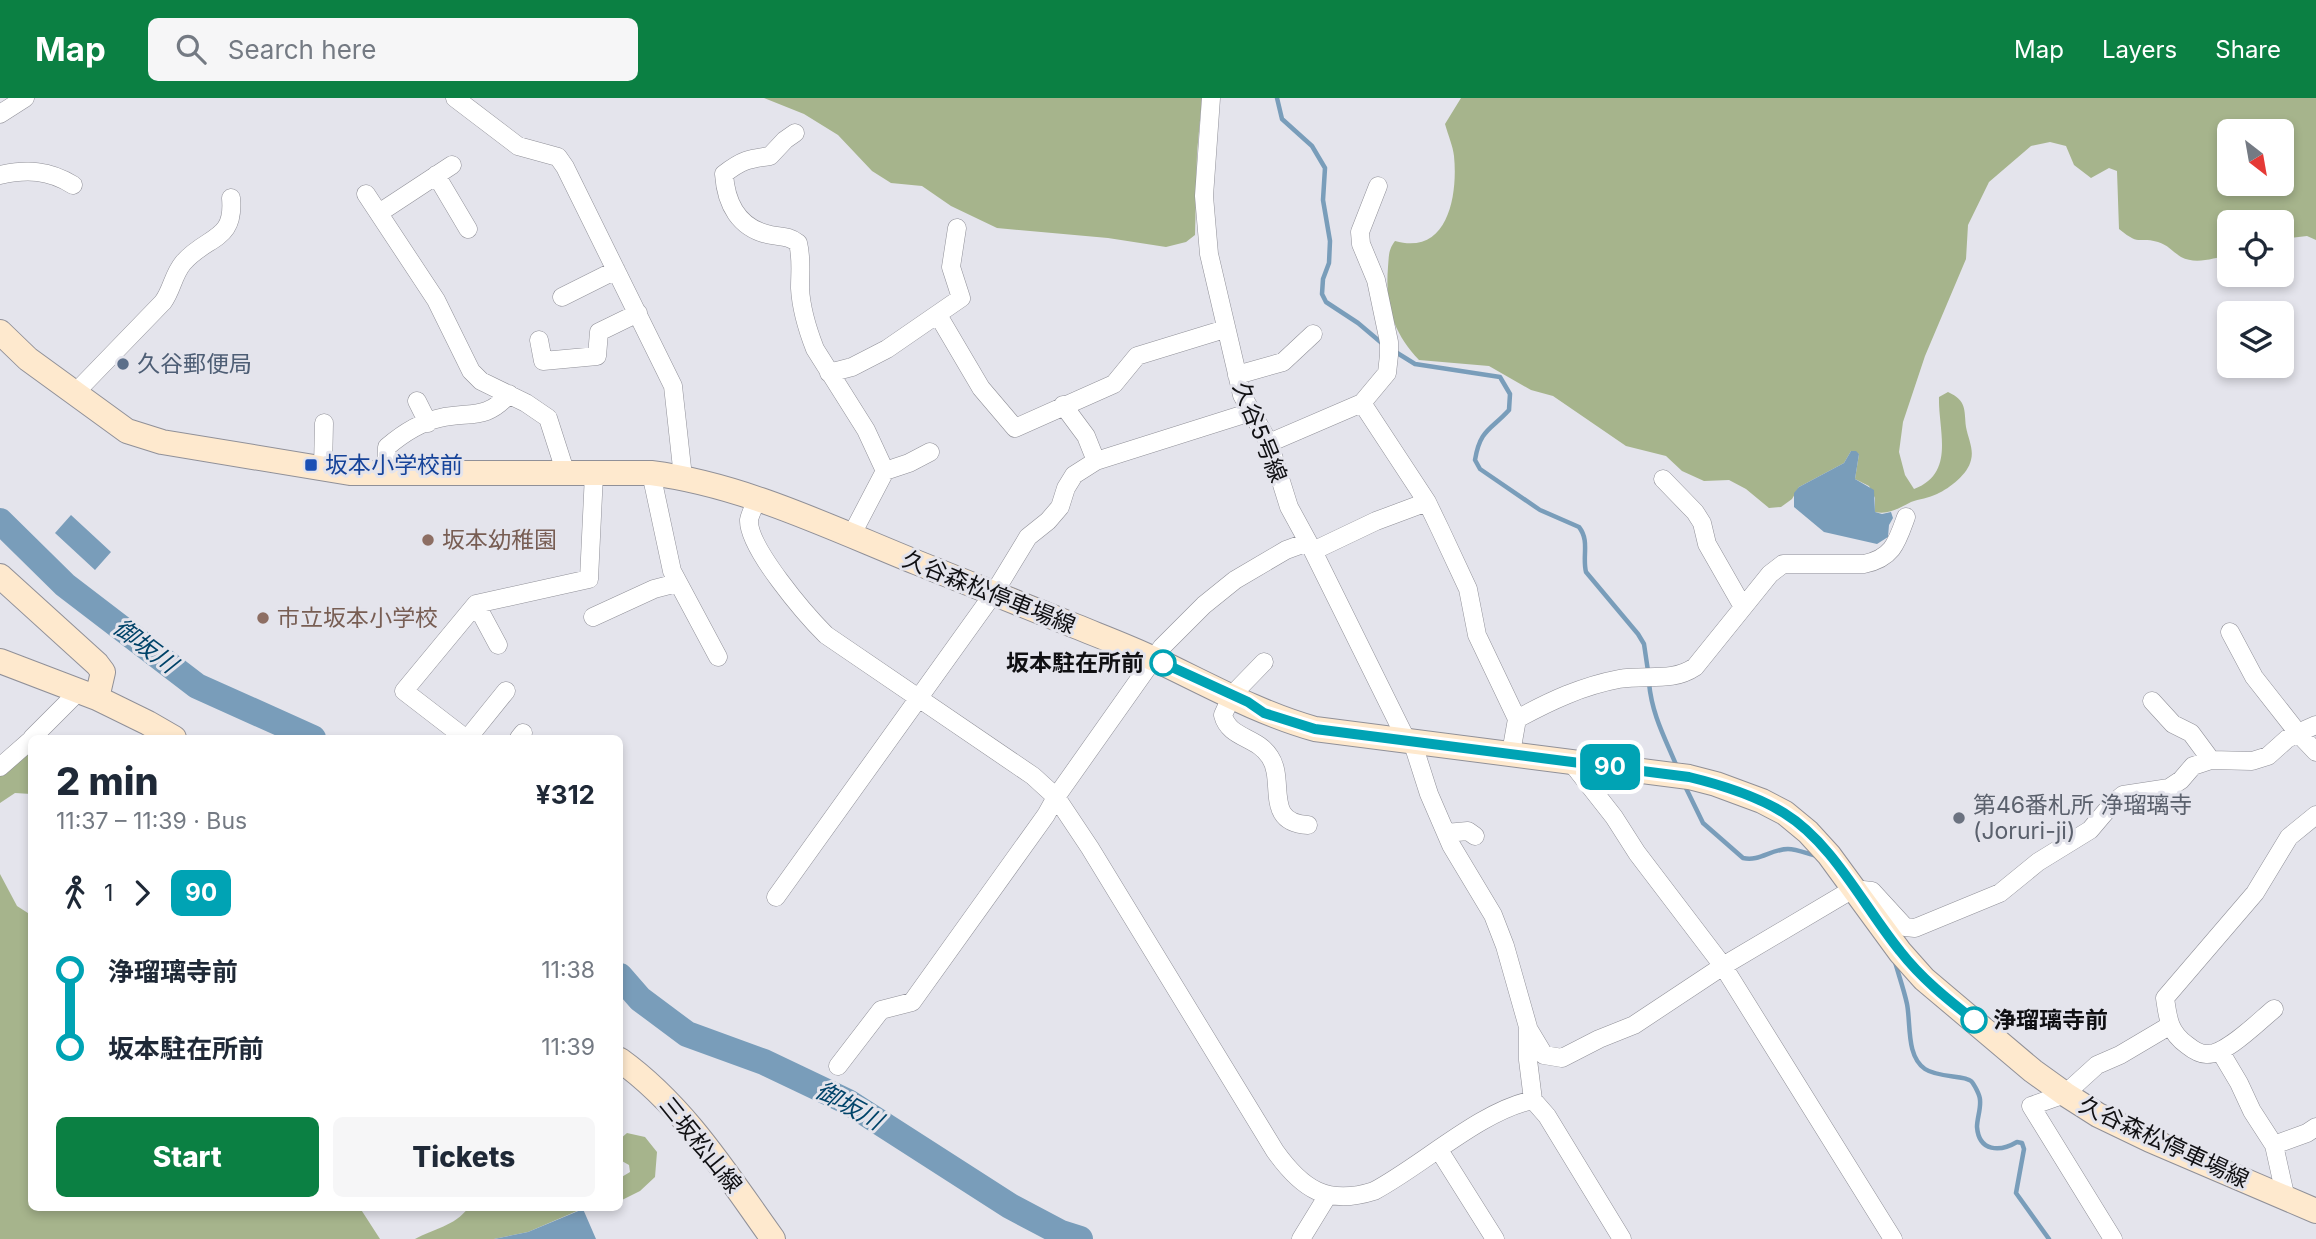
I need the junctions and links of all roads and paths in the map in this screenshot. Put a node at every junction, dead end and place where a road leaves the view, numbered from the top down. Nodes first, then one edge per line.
1 (25, 98) edge
2 (455, 98) edge
3 (1211, 98) edge
4 (0, 114) edge
5 (795, 133) dead end
6 (0, 175) edge
7 (73, 185) dead end
8 (1378, 186) dead end
9 (366, 194) dead end
10 (231, 198) dead end
11 (379, 213) junction
12 (957, 228) dead end
13 (468, 229) dead end
14 (616, 270) junction
15 (562, 298) dead end
16 (638, 313) junction
17 (938, 315) junction
18 (1225, 329) junction
19 (0, 332) edge
20 (1313, 334) dead end
21 (539, 340) dead end
22 (829, 373) junction
23 (1237, 375) junction
24 (74, 394) junction
25 (509, 394) junction
26 (416, 401) dead end
27 (1362, 403) junction
28 (1063, 405) junction
29 (1251, 412) junction
30 (324, 423) dead end
31 (428, 423) junction
32 (1269, 443) junction
33 (930, 452) dead end
34 (1096, 461) junction
35 (323, 468) junction
36 (886, 471) junction
37 (652, 472) junction
38 (386, 473) junction
39 (566, 474) junction
40 (594, 474) junction
41 (683, 477) junction
42 (1663, 479) dead end
43 (757, 499) junction
44 (1427, 502) junction
45 (1906, 517) dead end
46 (851, 536) junction
47 (1311, 546) junction
48 (0, 576) edge
49 (677, 583) junction
50 (994, 593) junction
51 (476, 604) junction
52 (1743, 607) junction
53 (593, 617) dead end
54 (2230, 632) dead end
55 (498, 645) dead end
56 (718, 657) dead end
57 (1153, 658) junction
58 (0, 661) edge
59 (1264, 662) dead end
60 (506, 691) dead end
61 (88, 694) junction
62 (1232, 695) junction
63 (919, 697) junction
64 (2152, 701) dead end
65 (1517, 719) junction
66 (2316, 725) edge
67 (2298, 733) junction
68 (37, 735) edge
69 (169, 735) edge
70 (462, 735) edge
71 (469, 735) edge
72 (1407, 741) junction
73 (28, 742) edge
74 (2316, 752) edge
75 (1511, 753) junction
76 (2211, 760) junction
77 (1570, 761) junction
78 (0, 767) edge
79 (1056, 797) junction
80 (2316, 815) edge
81 (1308, 825) dead end
82 (1446, 833) junction
83 (1475, 836) dead end
84 (1853, 889) junction
85 (776, 897) dead end
86 (1723, 966) junction
87 (2274, 1009) dead end
88 (2169, 1026) junction
89 (1528, 1027) junction
90 (2220, 1051) junction
91 (623, 1062) edge
92 (838, 1066) dead end
93 (2065, 1094) junction
94 (1533, 1100) junction
95 (2316, 1127) edge
96 (2274, 1145) junction
97 (1439, 1150) junction
98 (1328, 1195) junction
99 (2287, 1199) junction
100 (2316, 1211) edge
101 (773, 1239) edge
102 (1301, 1239) edge
103 (1495, 1239) edge
104 (1622, 1239) edge
105 (1893, 1239) edge
106 (2113, 1239) edge

1 - 4 street
2 - 14 street
3 - 18 street, 久谷5号線
5 - 22 street
6 - 7 street
8 - 27 street
9 - 11 street
10 - 24 street
11 - 13 street
11 - 25 street
12 - 17 street
14 - 15 street
14 - 16 street
16 - 21 street
16 - 41 street
17 - 22 street
17 - 28 street
18 - 23 street, 久谷5号線
18 - 28 street
19 - 24 main road, 久谷森松停車場線
20 - 23 street
22 - 36 street
23 - 29 street, 久谷5号線
24 - 35 main road, 久谷森松停車場線
25 - 31 street
25 - 39 street
26 - 31 street
27 - 32 street
27 - 44 street
28 - 34 street
29 - 32 street, 久谷5号線
29 - 34 street
30 - 35 street
31 - 38 street
32 - 47 street, 久谷5号線
33 - 36 street
34 - 50 street
35 - 38 main road, 久谷森松停車場線
36 - 46 street
37 - 40 main road, 久谷森松停車場線
37 - 41 main road, 久谷森松停車場線
37 - 49 street
38 - 39 main road, 久谷森松停車場線
39 - 40 main road, 久谷森松停車場線
40 - 51 street
41 - 43 main road, 久谷森松停車場線
42 - 52 street
43 - 46 main road, 久谷森松停車場線
43 - 63 street
44 - 47 street
44 - 65 street
45 - 52 street
46 - 50 main road, 久谷森松停車場線
47 - 57 street
47 - 72 street, 久谷5号線
48 - 61 main road
49 - 53 street
49 - 56 street
50 - 57 main road, 久谷森松停車場線
50 - 63 street
51 - 55 street
51 - 70 street
52 - 65 street
54 - 67 street
57 - 62 main road, 久谷森松停車場線
57 - 79 street
58 - 61 main road
59 - 62 street
60 - 71 street
61 - 68 street
61 - 69 main road
62 - 72 main road, 久谷森松停車場線
62 - 81 street
63 - 79 street
63 - 85 street
64 - 76 street
65 - 75 street
66 - 67 street
67 - 74 street
67 - 76 street
72 - 75 main road, 久谷森松停車場線
72 - 82 street, 久谷5号線
73 - 78 street
75 - 77 main road, 久谷森松停車場線
76 - 84 street
77 - 84 main road, 久谷森松停車場線
77 - 86 street
79 - 92 street
79 - 98 street
80 - 88 street
82 - 83 street
82 - 89 street, 久谷5号線
84 - 86 street
84 - 93 main road, 久谷森松停車場線
86 - 89 street
86 - 105 street
87 - 90 street
88 - 90 street
88 - 93 street
89 - 94 street
90 - 96 street
91 - 101 main road, 三坂松山線
93 - 99 main road, 久谷森松停車場線
93 - 106 street
94 - 97 street
94 - 104 street
95 - 96 street
96 - 99 street
97 - 98 street
97 - 103 street
98 - 102 street
99 - 100 main road, 久谷森松停車場線

